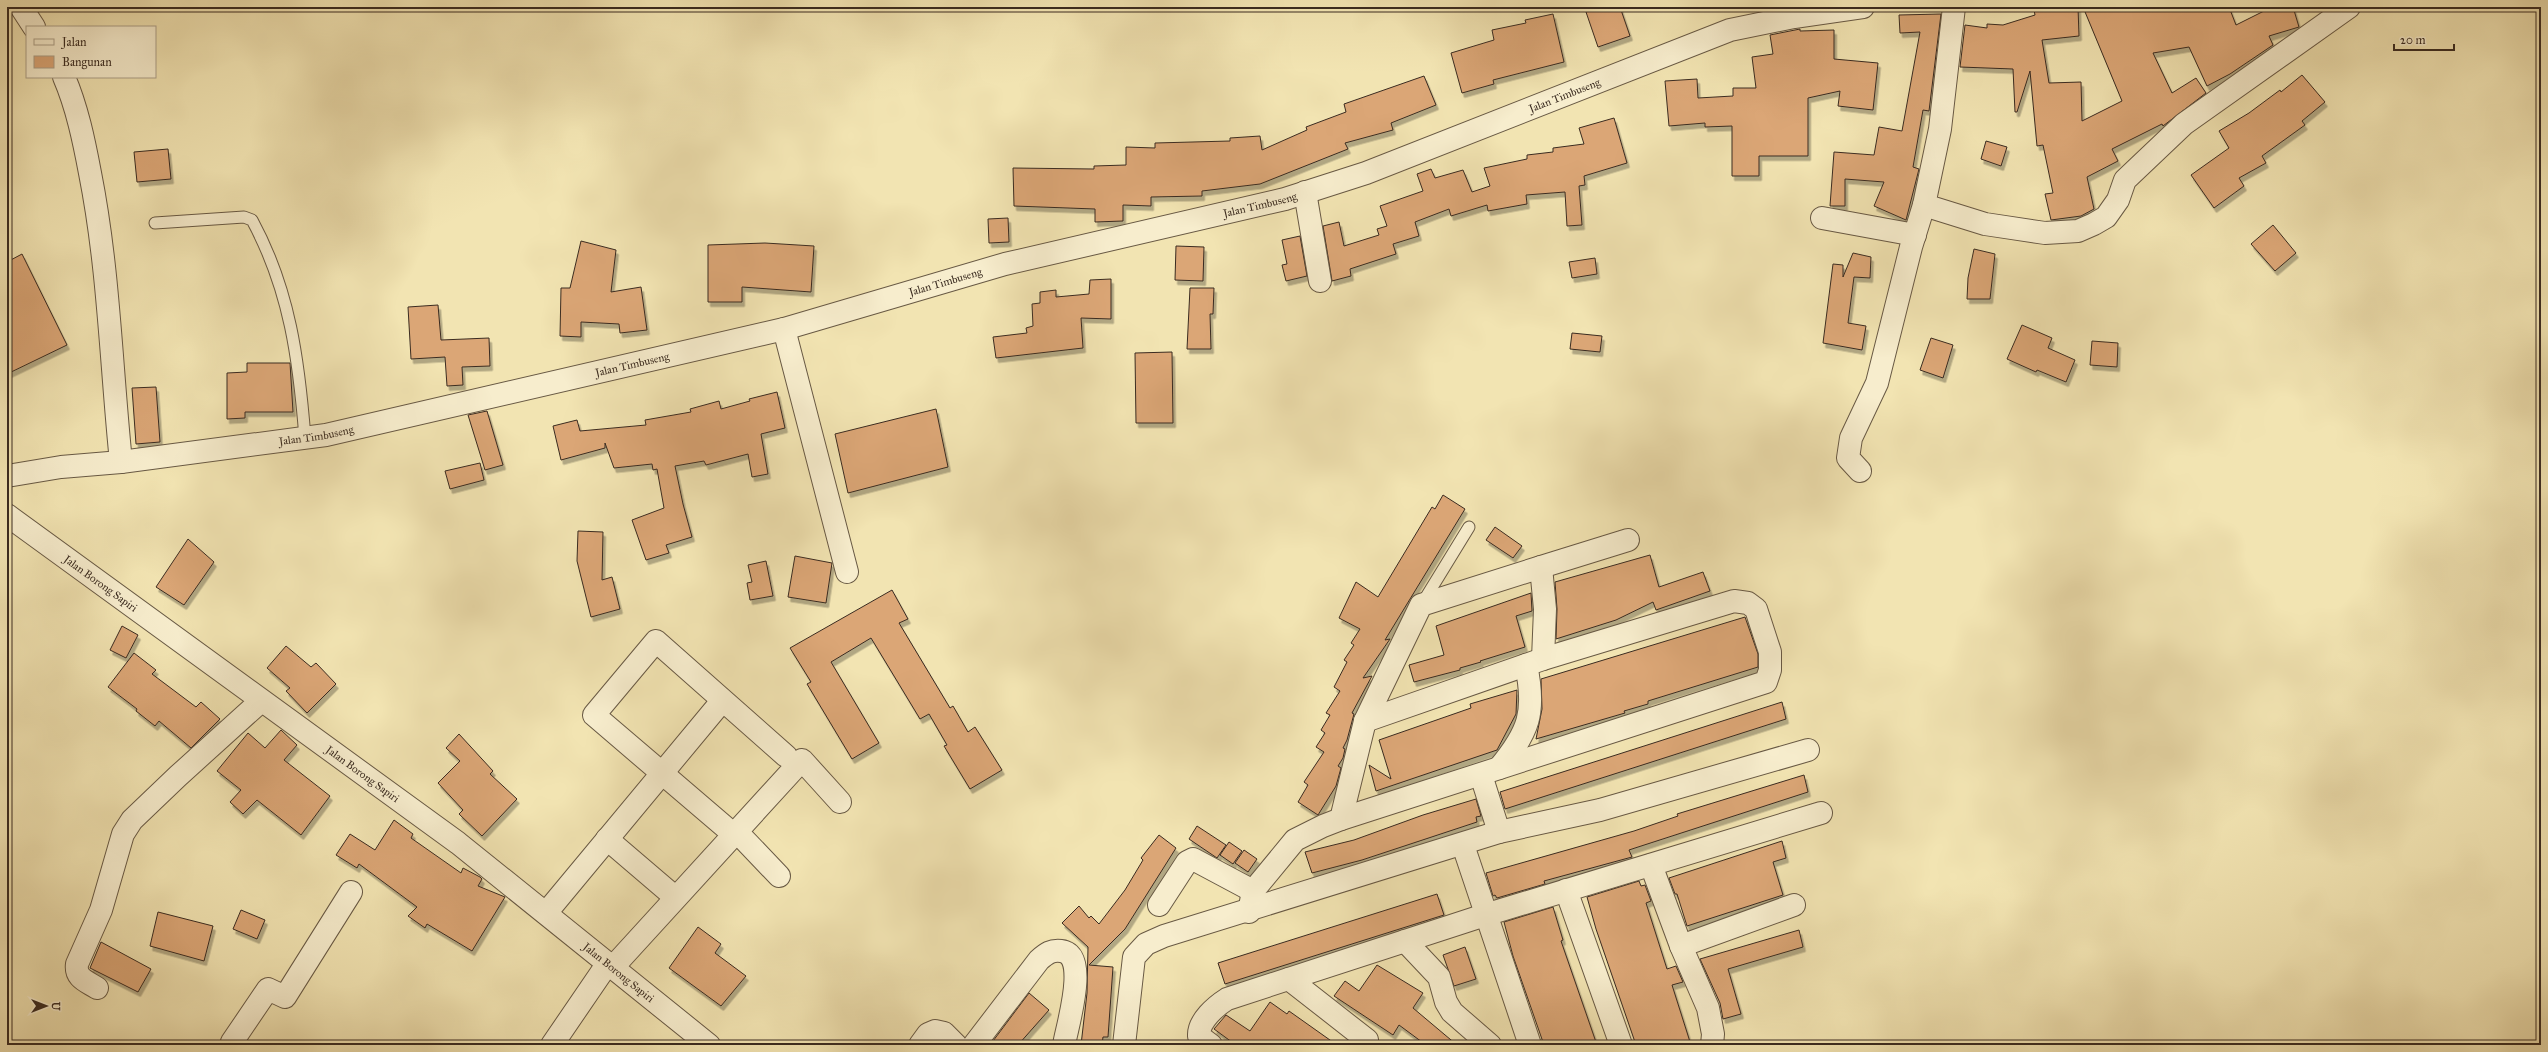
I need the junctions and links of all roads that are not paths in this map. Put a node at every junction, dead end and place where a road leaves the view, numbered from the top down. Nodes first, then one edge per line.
1 (21, 7) edge
2 (1863, 7) edge
3 (1954, 7) edge
4 (2349, 7) edge
5 (33, 26) edge
6 (64, 78) edge
7 (1305, 192) junction
8 (1924, 205) junction
9 (1822, 218) dead end
10 (156, 223) dead end
11 (1915, 235) junction
12 (1320, 281) dead end
13 (784, 329) junction
14 (305, 438) junction
15 (121, 462) junction
16 (1860, 471) dead end
17 (7, 476) edge
18 (7, 515) edge
19 (1469, 528) dead end
20 (1628, 540) dead end
21 (1541, 567) junction
22 (847, 572) dead end
23 (1421, 605) junction
24 (1534, 662) junction
25 (261, 701) junction
26 (722, 701) junction
27 (1365, 721) junction
28 (1808, 750) dead end
29 (786, 756) dead end
30 (662, 772) junction
31 (1490, 772) junction
32 (840, 802) dead end
33 (1821, 813) dead end
34 (1341, 819) junction
35 (731, 829) junction
36 (1499, 832) junction
37 (607, 839) junction
38 (1463, 845) junction
39 (1651, 865) junction
40 (779, 876) dead end
41 (1566, 890) junction
42 (351, 892) dead end
43 (669, 892) dead end
44 (1251, 901) junction
45 (1159, 906) dead end
46 (1794, 906) dead end
47 (546, 913) junction
48 (1485, 915) junction
49 (1405, 941) junction
50 (1682, 946) junction
51 (611, 965) junction
52 (1289, 979) junction
53 (97, 988) dead end
54 (1367, 1040) dead end
55 (237, 1045) edge
56 (552, 1045) edge
57 (709, 1045) edge
58 (920, 1045) edge
59 (956, 1045) edge
60 (974, 1045) edge
61 (1064, 1045) edge
62 (1124, 1045) edge
63 (1211, 1045) edge
64 (1490, 1045) edge
65 (1530, 1045) edge
66 (1621, 1045) edge
67 (1712, 1045) edge

1 - 5 street
2 - 7 street, Jalan Timbuseng
3 - 8 street
4 - 8 street
6 - 15 street
7 - 12 street
7 - 13 street, Jalan Timbuseng
8 - 11 street
9 - 11 street
10 - 14 lane
11 - 16 street
13 - 14 street, Jalan Timbuseng
13 - 22 street
14 - 15 street, Jalan Timbuseng
15 - 17 street, Jalan Timbuseng
18 - 25 street, Jalan Borong Sapiri
19 - 23 lane
20 - 21 street
21 - 23 street
21 - 24 street
23 - 27 street
24 - 27 street
24 - 31 street
24 - 31 street
25 - 47 street, Jalan Borong Sapiri
25 - 53 street
26 - 29 street
26 - 30 street
26 - 30 street
27 - 34 street
28 - 36 street
30 - 35 street
30 - 37 street
31 - 34 street
31 - 36 street
32 - 35 street
33 - 39 street
34 - 44 street
35 - 40 street
35 - 51 street
36 - 38 street
37 - 43 street
37 - 47 street
38 - 44 street
38 - 48 street
39 - 41 street
39 - 50 street
41 - 48 street
41 - 66 street
42 - 55 street
44 - 45 street
44 - 62 street
46 - 50 street
47 - 51 street, Jalan Borong Sapiri
48 - 49 street
48 - 65 street
49 - 52 street
49 - 64 street
50 - 67 street
51 - 56 street
51 - 57 street, Jalan Borong Sapiri
52 - 54 street
52 - 63 street
58 - 59 street
60 - 61 street

